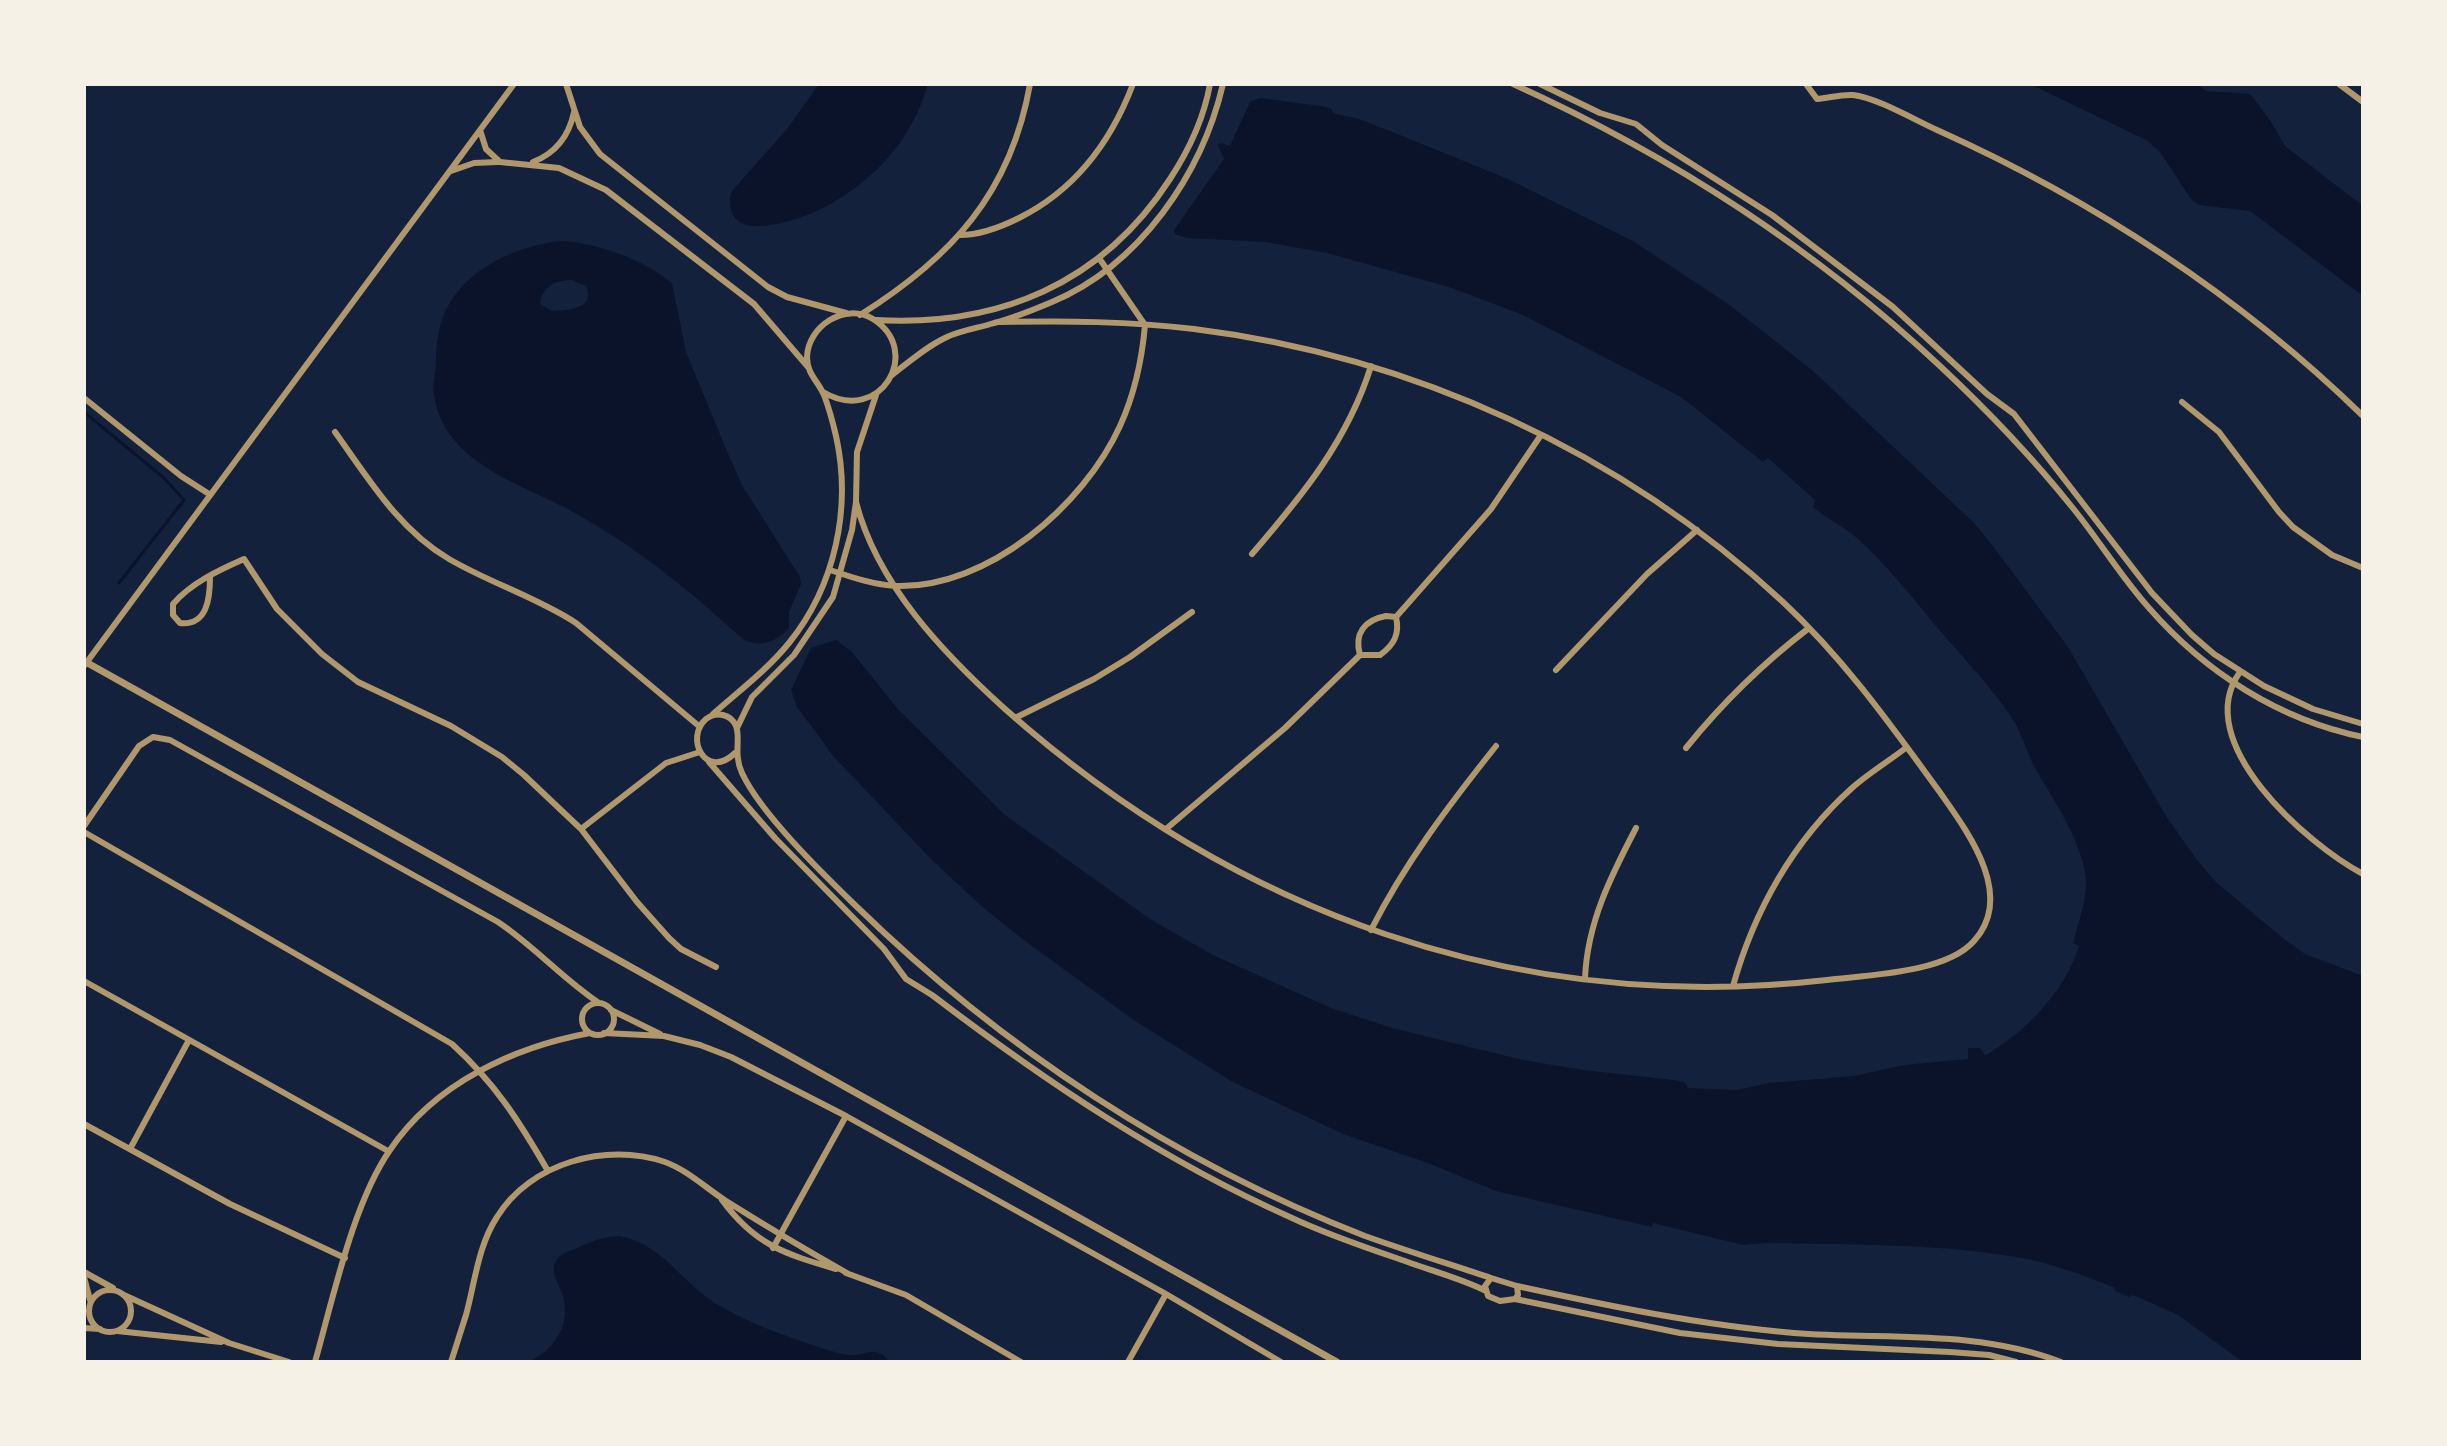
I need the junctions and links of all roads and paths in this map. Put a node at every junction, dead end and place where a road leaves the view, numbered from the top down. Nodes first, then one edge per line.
1 (514, 84) edge
2 (566, 84) edge
3 (1030, 84) edge
4 (1133, 84) edge
5 (1210, 84) edge
6 (1223, 84) edge
7 (1513, 84) edge
8 (1540, 84) edge
9 (1806, 84) edge
10 (2339, 84) edge
11 (2363, 102) edge
12 (574, 111) junction
13 (1619, 118) junction
14 (480, 130) junction
15 (1647, 133) junction
16 (1616, 135) junction
17 (1634, 146) junction
18 (500, 162) junction
19 (530, 164) junction
20 (451, 171) junction
21 (1772, 215) junction
22 (1766, 224) junction
23 (960, 235) junction
24 (1099, 258) junction
25 (1107, 268) junction
26 (1893, 307) junction
27 (849, 314) junction
28 (860, 315) junction
29 (1885, 316) junction
30 (873, 320) junction
31 (1000, 322) junction
32 (1145, 325) junction
33 (1371, 366) junction
34 (808, 367) junction
35 (892, 375) junction
36 (823, 392) junction
37 (876, 395) junction
38 (84, 398) edge
39 (2182, 402) dead end
40 (2008, 410) junction
41 (2363, 416) edge
42 (1995, 422) junction
43 (2027, 431) junction
44 (335, 432) dead end
45 (1541, 435) junction
46 (2014, 441) junction
47 (209, 494) junction
48 (856, 502) junction
49 (1697, 530) junction
50 (2114, 543) junction
51 (2106, 550) junction
52 (1252, 554) dead end
53 (2363, 568) edge
54 (830, 570) junction
55 (841, 574) junction
56 (210, 577) junction
57 (894, 586) junction
58 (1192, 612) dead end
59 (1396, 617) junction
60 (1809, 628) junction
61 (1360, 655) junction
62 (84, 663) edge
63 (1556, 670) dead end
64 (2240, 672) junction
65 (2232, 683) junction
66 (713, 714) junction
67 (1015, 718) junction
68 (2363, 724) edge
69 (700, 727) junction
70 (737, 728) junction
71 (2363, 737) edge
72 (1496, 746) dead end
73 (1907, 747) junction
74 (1686, 748) dead end
75 (700, 752) junction
76 (735, 753) junction
77 (709, 762) junction
78 (1636, 828) dead end
79 (84, 829) edge
80 (581, 829) junction
81 (1166, 829) junction
82 (807, 854) junction
83 (798, 863) junction
84 (2363, 874) edge
85 (1371, 930) junction
86 (915, 961) junction
87 (716, 967) dead end
88 (901, 971) junction
89 (927, 972) junction
90 (1585, 979) junction
91 (84, 981) edge
92 (1733, 986) junction
93 (921, 989) junction
94 (578, 990) junction
95 (599, 1003) junction
96 (586, 1008) junction
97 (611, 1010) junction
98 (582, 1021) junction
99 (996, 1029) junction
100 (590, 1033) junction
101 (604, 1033) junction
102 (571, 1036) junction
103 (664, 1036) junction
104 (989, 1037) junction
105 (189, 1040) junction
106 (481, 1070) junction
107 (846, 1116) junction
108 (1129, 1118) junction
109 (84, 1124) edge
110 (1122, 1128) junction
111 (130, 1149) junction
112 (388, 1151) junction
113 (548, 1171) junction
114 (1263, 1191) junction
115 (720, 1197) junction
116 (1258, 1202) junction
117 (780, 1235) junction
118 (773, 1248) junction
119 (1412, 1252) junction
120 (345, 1258) junction
121 (1406, 1262) junction
122 (847, 1273) junction
123 (84, 1274) edge
124 (1491, 1278) junction
125 (1517, 1286) junction
126 (116, 1290) junction
127 (1484, 1290) junction
128 (1166, 1294) junction
129 (124, 1295) junction
130 (1515, 1299) junction
131 (90, 1302) junction
132 (1596, 1304) junction
133 (86, 1313) edge
134 (1591, 1315) junction
135 (84, 1328) edge
136 (100, 1329) junction
137 (117, 1331) junction
138 (1779, 1331) junction
139 (1952, 1338) junction
140 (229, 1343) junction
141 (1778, 1344) junction
142 (1950, 1352) junction
143 (289, 1362) edge
144 (315, 1362) edge
145 (451, 1362) edge
146 (1021, 1362) edge
147 (1128, 1362) edge
148 (1281, 1362) edge
149 (1337, 1362) edge
150 (2016, 1362) edge
151 (2061, 1362) edge

1 - 14 street
2 - 12 street
3 - 23 street
4 - 23 street
5 - 24 street
6 - 25 street
7 - 16 street
8 - 13 street
9 - 41 street
10 - 11 street
12 - 19 street
12 - 27 street
13 - 15 street
13 - 16 street
14 - 18 street
14 - 20 street
15 - 17 street
15 - 21 street
16 - 17 street
17 - 22 street
18 - 19 street
18 - 20 street
19 - 34 street
20 - 47 street
21 - 22 street
21 - 26 street
22 - 29 street
23 - 28 street
24 - 25 street
24 - 30 street
25 - 31 street
25 - 32 street
26 - 29 street
26 - 40 street
27 - 28 street
27 - 34 street
28 - 30 street
29 - 42 street
30 - 35 street
31 - 32 street
31 - 35 street
32 - 33 street
32 - 57 street
33 - 45 street
33 - 52 street
34 - 36 street
35 - 37 street
36 - 37 street
36 - 54 street
37 - 48 street
38 - 47 street
39 - 53 street
40 - 42 street
40 - 43 street
42 - 46 street
43 - 46 street
43 - 50 street
44 - 69 street
45 - 49 street
45 - 59 street
46 - 51 street
47 - 62 street
48 - 55 street
48 - 57 street
49 - 60 street
49 - 63 street
50 - 51 street
50 - 64 street
51 - 65 street
54 - 55 street
54 - 66 street
55 - 57 street
55 - 70 street
56 - 56 street
56 - 80 street
57 - 67 street
58 - 67 street
59 - 61 street
59 - 61 street
60 - 73 street
60 - 74 street
61 - 81 street
62 - 149 street
64 - 65 street
64 - 68 street
65 - 71 street
65 - 84 street
66 - 69 street
66 - 70 street
67 - 81 street
69 - 75 street
70 - 76 street
72 - 85 street
73 - 92 street
73 - 92 street
75 - 77 street
75 - 80 street
76 - 77 street
76 - 82 street
77 - 83 street
78 - 90 street
79 - 94 street
79 - 106 street
80 - 87 street
81 - 85 street
82 - 83 street
82 - 86 street
83 - 88 street
85 - 90 street
86 - 88 street
86 - 89 street
88 - 93 street
89 - 93 street
89 - 99 street
90 - 92 street
91 - 105 street
93 - 104 street
94 - 95 street
94 - 96 street
95 - 96 street
95 - 97 street
96 - 98 street
97 - 101 street
97 - 103 street
98 - 100 street
98 - 102 street
99 - 104 street
99 - 108 street
100 - 101 street
100 - 102 street
101 - 103 street
102 - 106 street
103 - 107 street
104 - 110 street
105 - 111 street
105 - 112 street
106 - 112 street
106 - 113 street
107 - 117 street
107 - 128 street
108 - 110 street
108 - 114 street
109 - 111 street
110 - 116 street
111 - 120 street
112 - 120 street
113 - 115 street
113 - 145 street
114 - 116 street
114 - 119 street
115 - 117 street
115 - 118 street
116 - 121 street
117 - 118 street
117 - 122 street
118 - 122 street
119 - 121 street
119 - 124 street
120 - 144 street
121 - 127 street
122 - 146 street
123 - 126 street
123 - 131 street
124 - 125 street
124 - 127 street
125 - 130 street
125 - 132 street
126 - 129 street
126 - 131 street
127 - 130 street
128 - 147 street
128 - 148 street
129 - 137 street
129 - 140 street
130 - 134 street
131 - 133 street
132 - 134 street
132 - 138 street
133 - 136 street
134 - 141 street
135 - 136 street
136 - 137 street
137 - 140 street
138 - 139 street
138 - 141 street
139 - 142 street
139 - 151 street
140 - 143 street
141 - 142 street
142 - 150 street

